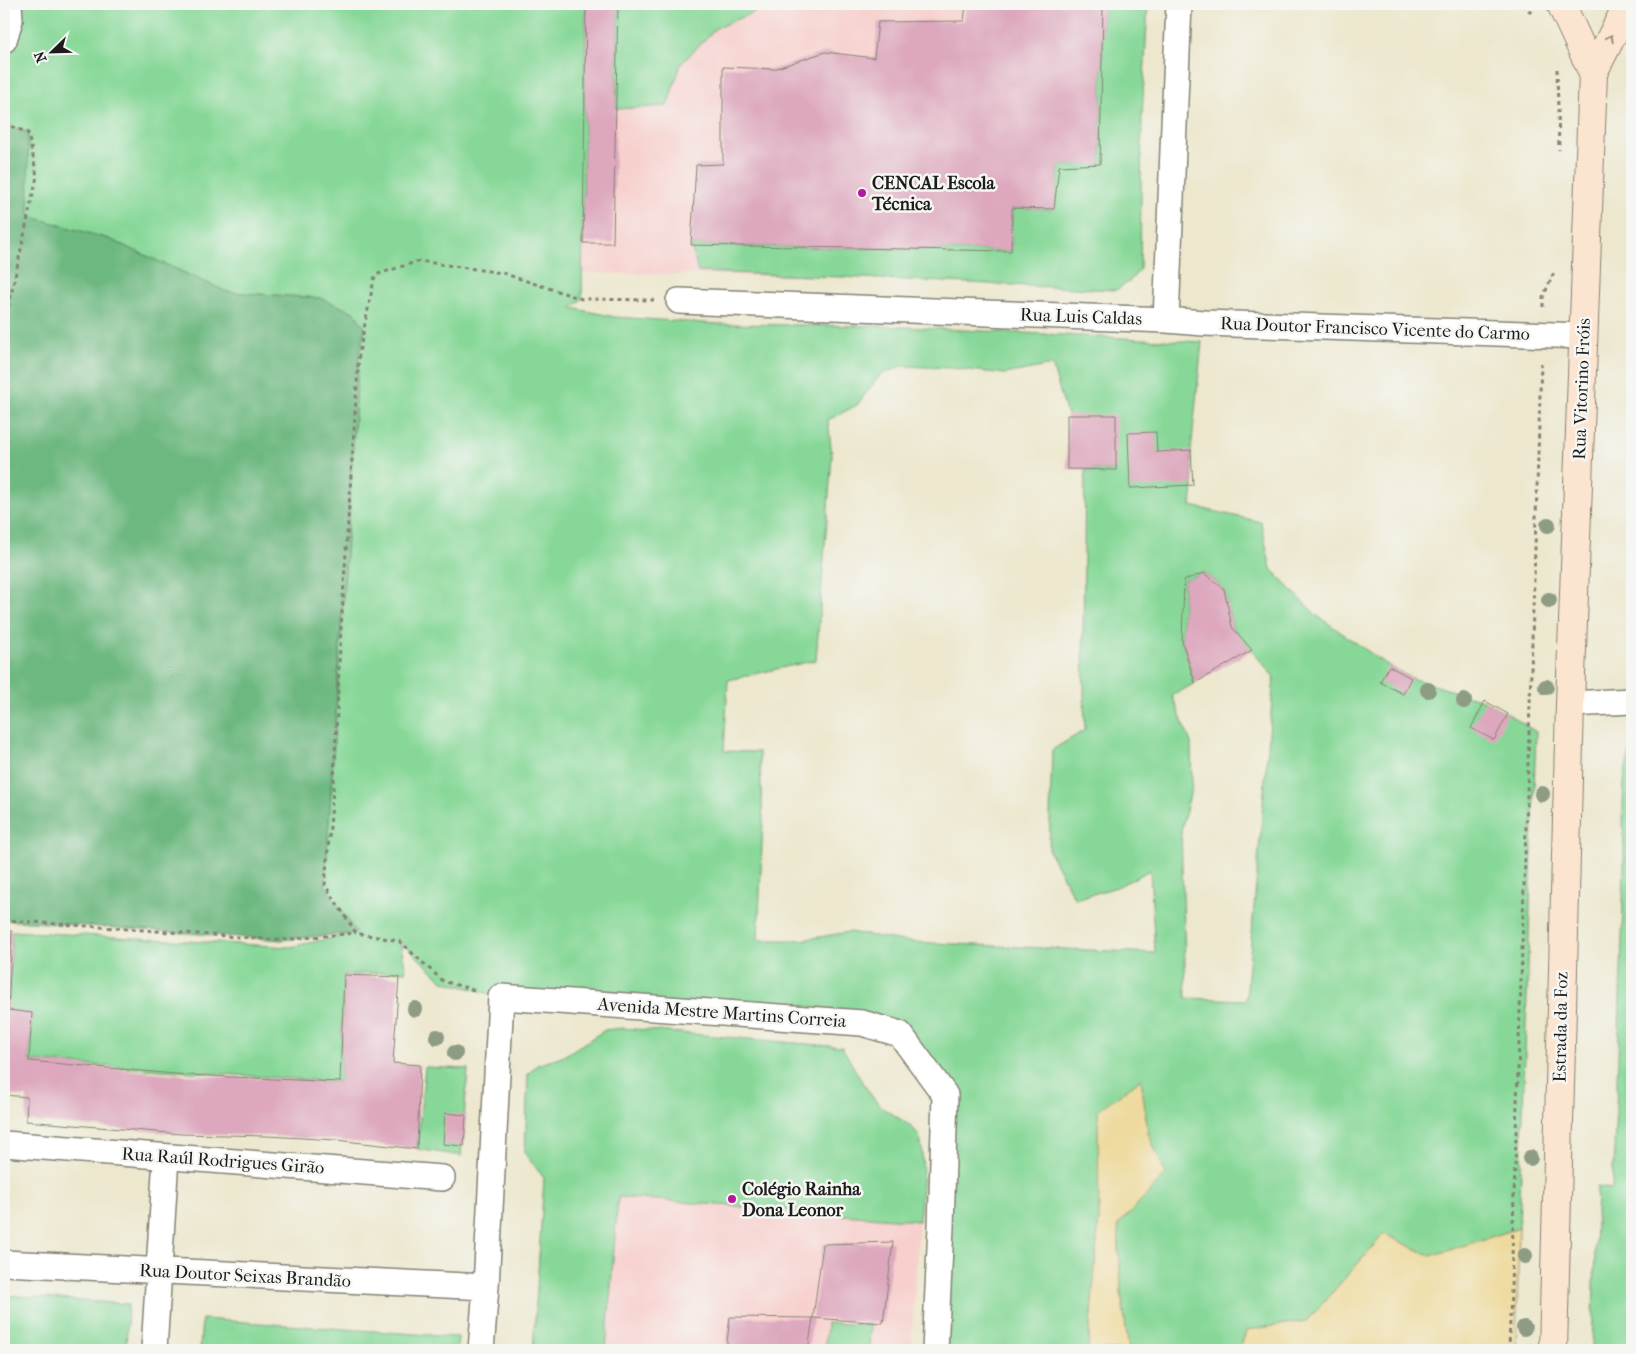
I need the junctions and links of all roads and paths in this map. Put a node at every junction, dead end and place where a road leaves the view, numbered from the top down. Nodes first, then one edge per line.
1 (9, 4) edge
2 (1179, 4) edge
3 (1523, 4) edge
4 (1561, 4) edge
5 (1628, 4) edge
6 (1533, 15) dead end
7 (4, 40) edge
8 (1557, 64) dead end
9 (1593, 73) junction
10 (4, 123) edge
11 (1559, 154) dead end
12 (1556, 265) dead end
13 (679, 301) joint
14 (1166, 320) junction
15 (4, 327) edge
16 (1542, 334) junction
17 (1583, 336) junction
18 (1632, 701) edge
19 (1570, 704) junction
20 (4, 920) edge
21 (356, 933) junction
22 (501, 998) junction
23 (4, 1144) edge
24 (166, 1157) junction
25 (442, 1178) dead end
26 (4, 1263) edge
27 (159, 1272) junction
28 (486, 1287) junction
29 (154, 1350) edge
30 (481, 1350) edge
31 (935, 1350) edge
32 (1509, 1350) edge
33 (1553, 1350) edge

1 - 7 street
2 - 14 street, Rua Luis Caldas
3 - 6 path
4 - 9 main road, Rua Vitorino Fróis
9 -> 5 main road, Rua Vitorino Fróis
8 - 11 path
9 - 17 main road, Rua Vitorino Fróis
10 - 15 path
12 - 16 path
13 - 14 street, Rua Luis Caldas
13 - 21 path
14 - 16 street, Rua Doutor Francisco Vicente do Carmo
16 - 17 street, Rua Doutor Francisco Vicente do Carmo
16 - 32 path
17 - 19 main road, Rua Vitorino Fróis
18 - 19 street
19 - 33 main road, Estrada da Foz
20 - 21 path
21 - 22 path
22 - 28 street
22 - 31 street, Avenida Mestre Martins Correia
23 - 24 street, Rua Raúl Rodrigues Girão
24 - 25 street, Rua Raúl Rodrigues Girão
24 - 27 street
26 - 27 street, Rua Doutor Seixas Brandão
27 - 28 street, Rua Doutor Seixas Brandão
27 - 29 street
28 - 30 street

